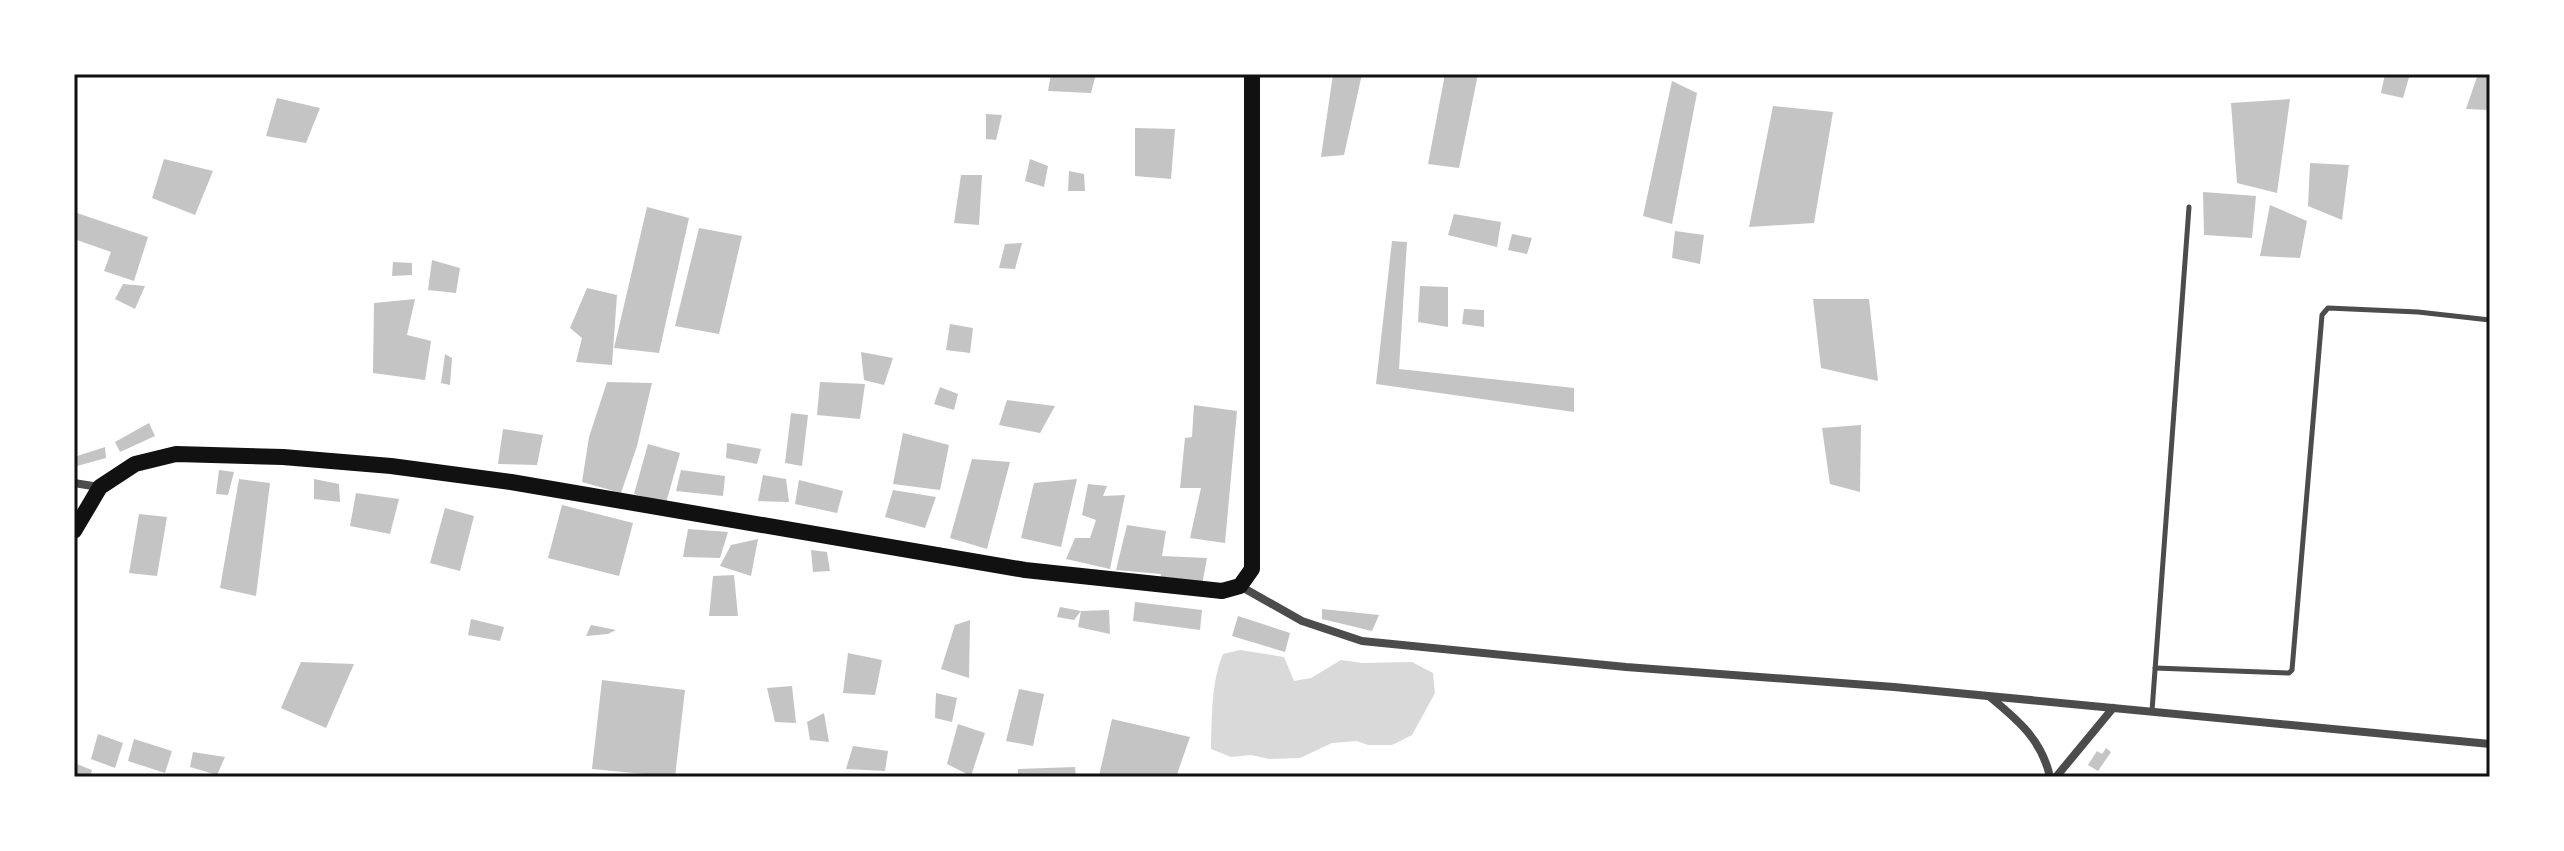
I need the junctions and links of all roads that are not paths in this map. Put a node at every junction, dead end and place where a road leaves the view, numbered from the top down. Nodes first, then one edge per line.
1 (1252, 74) edge
2 (2189, 207) dead end
3 (2490, 320) edge
4 (74, 483) edge
5 (100, 487) junction
6 (74, 531) edge
7 (1240, 586) junction
8 (2155, 668) junction
9 (1989, 696) junction
10 (2113, 708) junction
11 (2152, 712) junction
12 (2490, 744) edge
13 (2050, 777) edge
14 (2056, 777) edge

1 - 7 main road
2 - 8 lane
3 - 8 lane
4 - 5 street
5 - 6 main road
5 - 7 main road
7 - 9 street
8 - 11 lane
9 - 10 street
9 - 13 street
10 - 11 street
10 - 14 street
11 - 12 street

